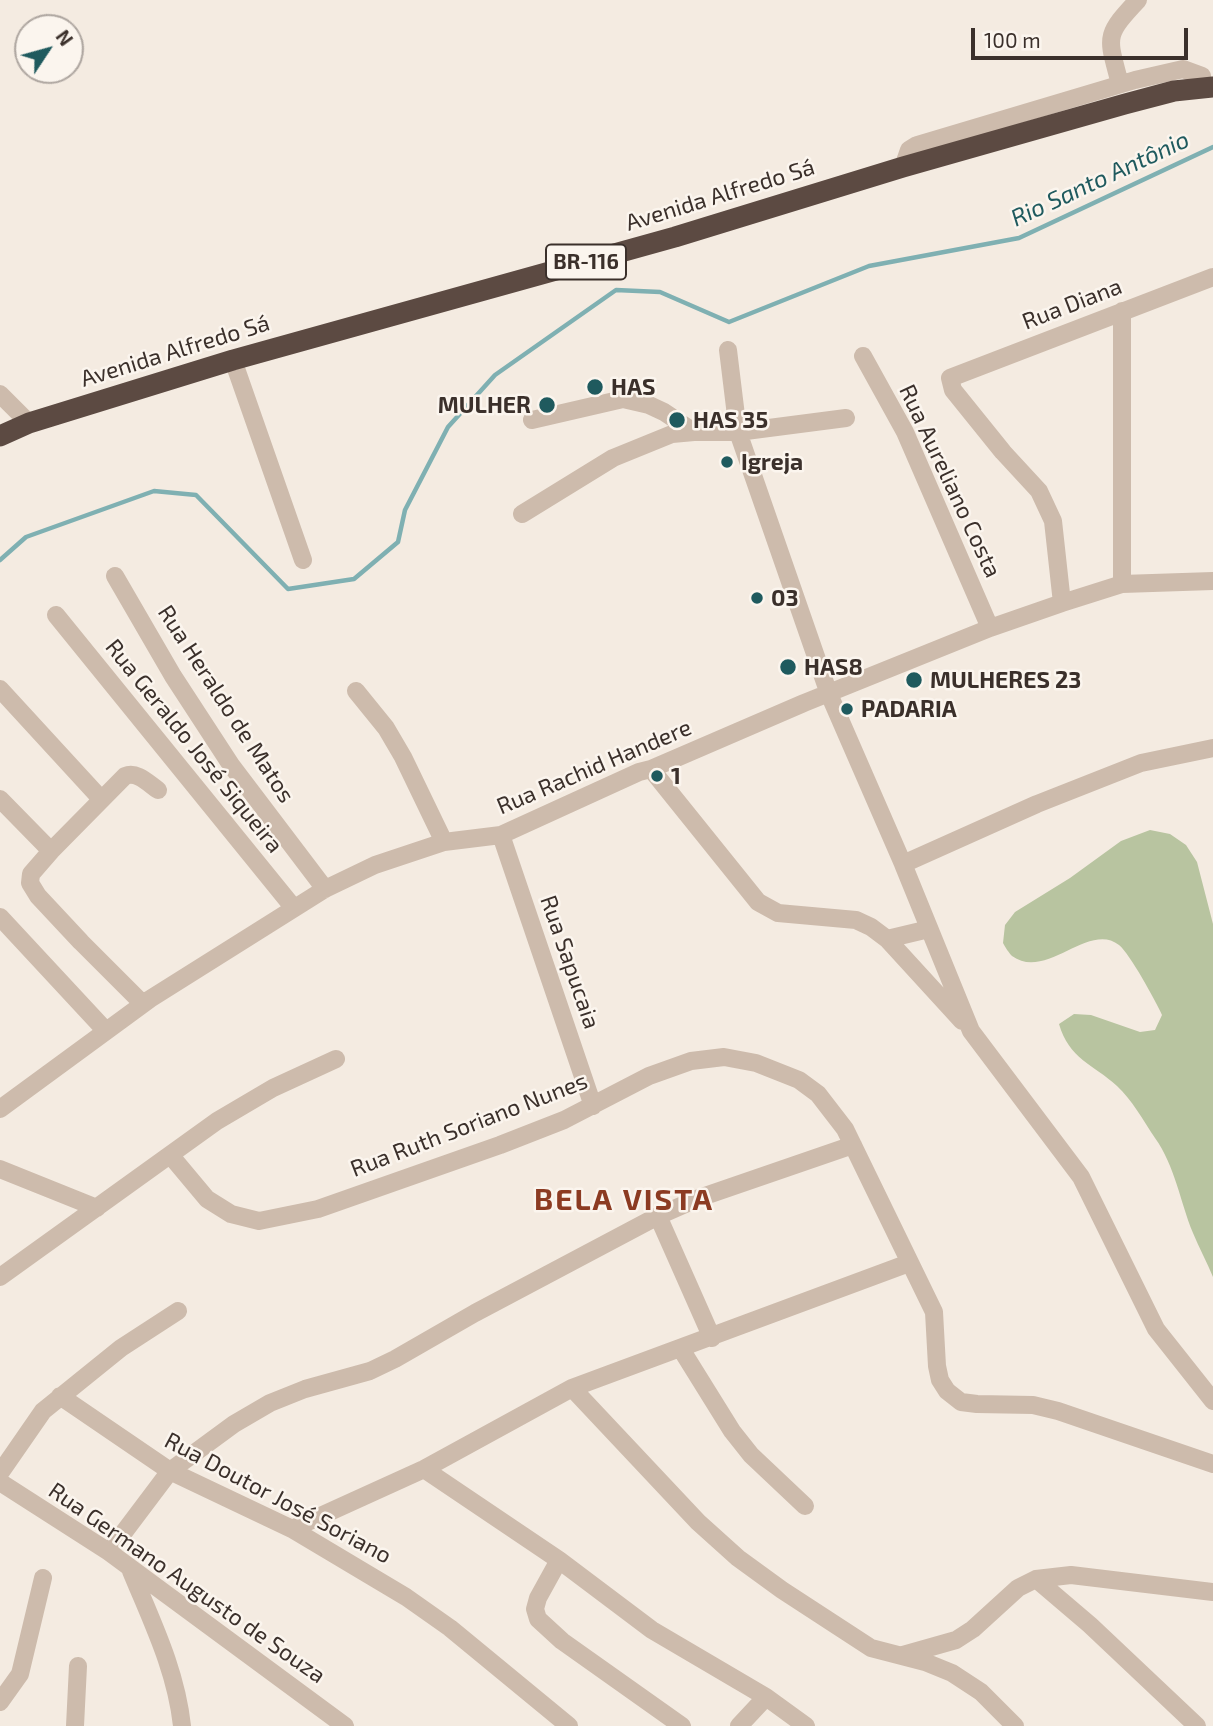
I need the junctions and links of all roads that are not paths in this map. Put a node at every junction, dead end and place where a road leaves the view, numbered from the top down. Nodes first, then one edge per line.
1 (1138, 0) edge
2 (1209, 78) edge
3 (1120, 84) junction
4 (903, 167) junction
5 (1213, 277) edge
6 (1122, 311) junction
7 (729, 350) dead end
8 (863, 355) dead end
9 (233, 360) junction
10 (0, 394) edge
11 (846, 418) dead end
12 (532, 420) dead end
13 (29, 423) junction
14 (694, 432) junction
15 (738, 432) junction
16 (0, 436) edge
17 (522, 514) dead end
18 (303, 559) dead end
19 (115, 576) dead end
20 (1213, 581) edge
21 (1122, 584) junction
22 (1062, 603) junction
23 (56, 615) dead end
24 (990, 628) junction
25 (0, 690) edge
26 (356, 691) dead end
27 (829, 694) junction
28 (1213, 748) edge
29 (651, 769) junction
30 (158, 790) dead end
31 (0, 799) edge
32 (101, 799) junction
33 (501, 835) junction
34 (444, 842) junction
35 (51, 851) junction
36 (903, 863) junction
37 (325, 889) junction
38 (293, 907) junction
39 (0, 917) edge
40 (929, 929) junction
41 (887, 939) junction
42 (147, 1001) junction
43 (105, 1031) junction
44 (971, 1031) junction
45 (336, 1059) dead end
46 (593, 1106) junction
47 (0, 1109) edge
48 (853, 1145) junction
49 (171, 1156) junction
50 (0, 1169) edge
51 (97, 1208) junction
52 (658, 1216) junction
53 (909, 1263) junction
54 (0, 1277) edge
55 (178, 1311) dead end
56 (712, 1338) junction
57 (681, 1349) junction
58 (572, 1388) junction
59 (60, 1396) junction
60 (1213, 1401) edge
61 (1213, 1464) edge
62 (424, 1469) junction
63 (170, 1471) junction
64 (0, 1473) edge
65 (0, 1482) edge
66 (805, 1506) dead end
67 (292, 1529) junction
68 (109, 1552) junction
69 (559, 1560) junction
70 (130, 1568) junction
71 (43, 1578) dead end
72 (1036, 1578) junction
73 (1213, 1592) edge
74 (896, 1656) junction
75 (78, 1666) dead end
76 (766, 1696) junction
77 (0, 1702) edge
78 (75, 1726) edge
79 (182, 1726) edge
80 (345, 1726) edge
81 (569, 1726) edge
82 (682, 1726) edge
83 (739, 1726) edge
84 (806, 1726) edge
85 (1015, 1726) edge
86 (1197, 1726) edge

1 - 3 street
2 - 3 street
2 - 4 highway, Avenida Alfredo Sá / BR-116
3 - 4 street
4 - 9 highway, Avenida Alfredo Sá / BR-116
5 - 6 street, Rua Diana
6 - 21 street
6 - 22 street, Rua Diana
7 - 15 street
8 - 24 street, Rua Aureliano Costa
9 - 13 highway, Avenida Alfredo Sá / BR-116
9 - 18 street
10 - 13 street
11 - 15 street
12 - 14 street
13 - 16 highway, Avenida Alfredo Sá / BR-116
14 - 15 street
14 - 17 street
15 - 27 street
19 - 37 street, Rua Heraldo de Matos
20 - 21 street, Rua Rachid Handere
21 - 22 street, Rua Rachid Handere
22 - 24 street, Rua Rachid Handere
23 - 38 street, Rua Geraldo José Siqueira
24 - 27 street, Rua Rachid Handere
25 - 32 street
26 - 34 street
27 - 29 street, Rua Rachid Handere
27 - 36 street
28 - 36 street
29 - 33 street, Rua Rachid Handere
29 - 41 street
30 - 32 street
31 - 35 street
32 - 35 street
33 - 34 street, Rua Rachid Handere
33 - 46 street, Rua Sapucaia
34 - 37 street, Rua Rachid Handere
35 - 42 street
36 - 40 street
37 - 38 street, Rua Rachid Handere
38 - 42 street, Rua Rachid Handere
39 - 43 street
40 - 41 street
40 - 44 street
41 - 44 street
42 - 43 street, Rua Rachid Handere
43 - 47 street, Rua Rachid Handere
44 - 60 street
45 - 49 street
46 - 48 street, Rua Ruth Soriano Nunes
46 - 49 street, Rua Ruth Soriano Nunes
48 - 52 street
48 - 53 street, Rua Ruth Soriano Nunes
49 - 51 street
50 - 51 street
51 - 54 street
52 - 56 street
52 - 63 street
53 - 56 street
53 - 61 street, Rua Ruth Soriano Nunes
55 - 59 street
56 - 57 street
57 - 58 street
57 - 66 street
58 - 62 street
58 - 74 street
59 - 63 street, Rua Doutor José Soriano
59 - 64 street
62 - 67 street
62 - 69 street
63 - 67 street, Rua Doutor José Soriano
63 - 68 street
65 - 68 street, Rua Germano Augusto de Souza
67 - 81 street, Rua Doutor José Soriano
68 - 70 street, Rua Germano Augusto de Souza
69 - 76 street
69 - 82 street
70 - 79 street
70 - 80 street, Rua Germano Augusto de Souza
71 - 77 street
72 - 73 street
72 - 74 street
72 - 86 street
74 - 85 street
75 - 78 street
76 - 83 street
76 - 84 street

